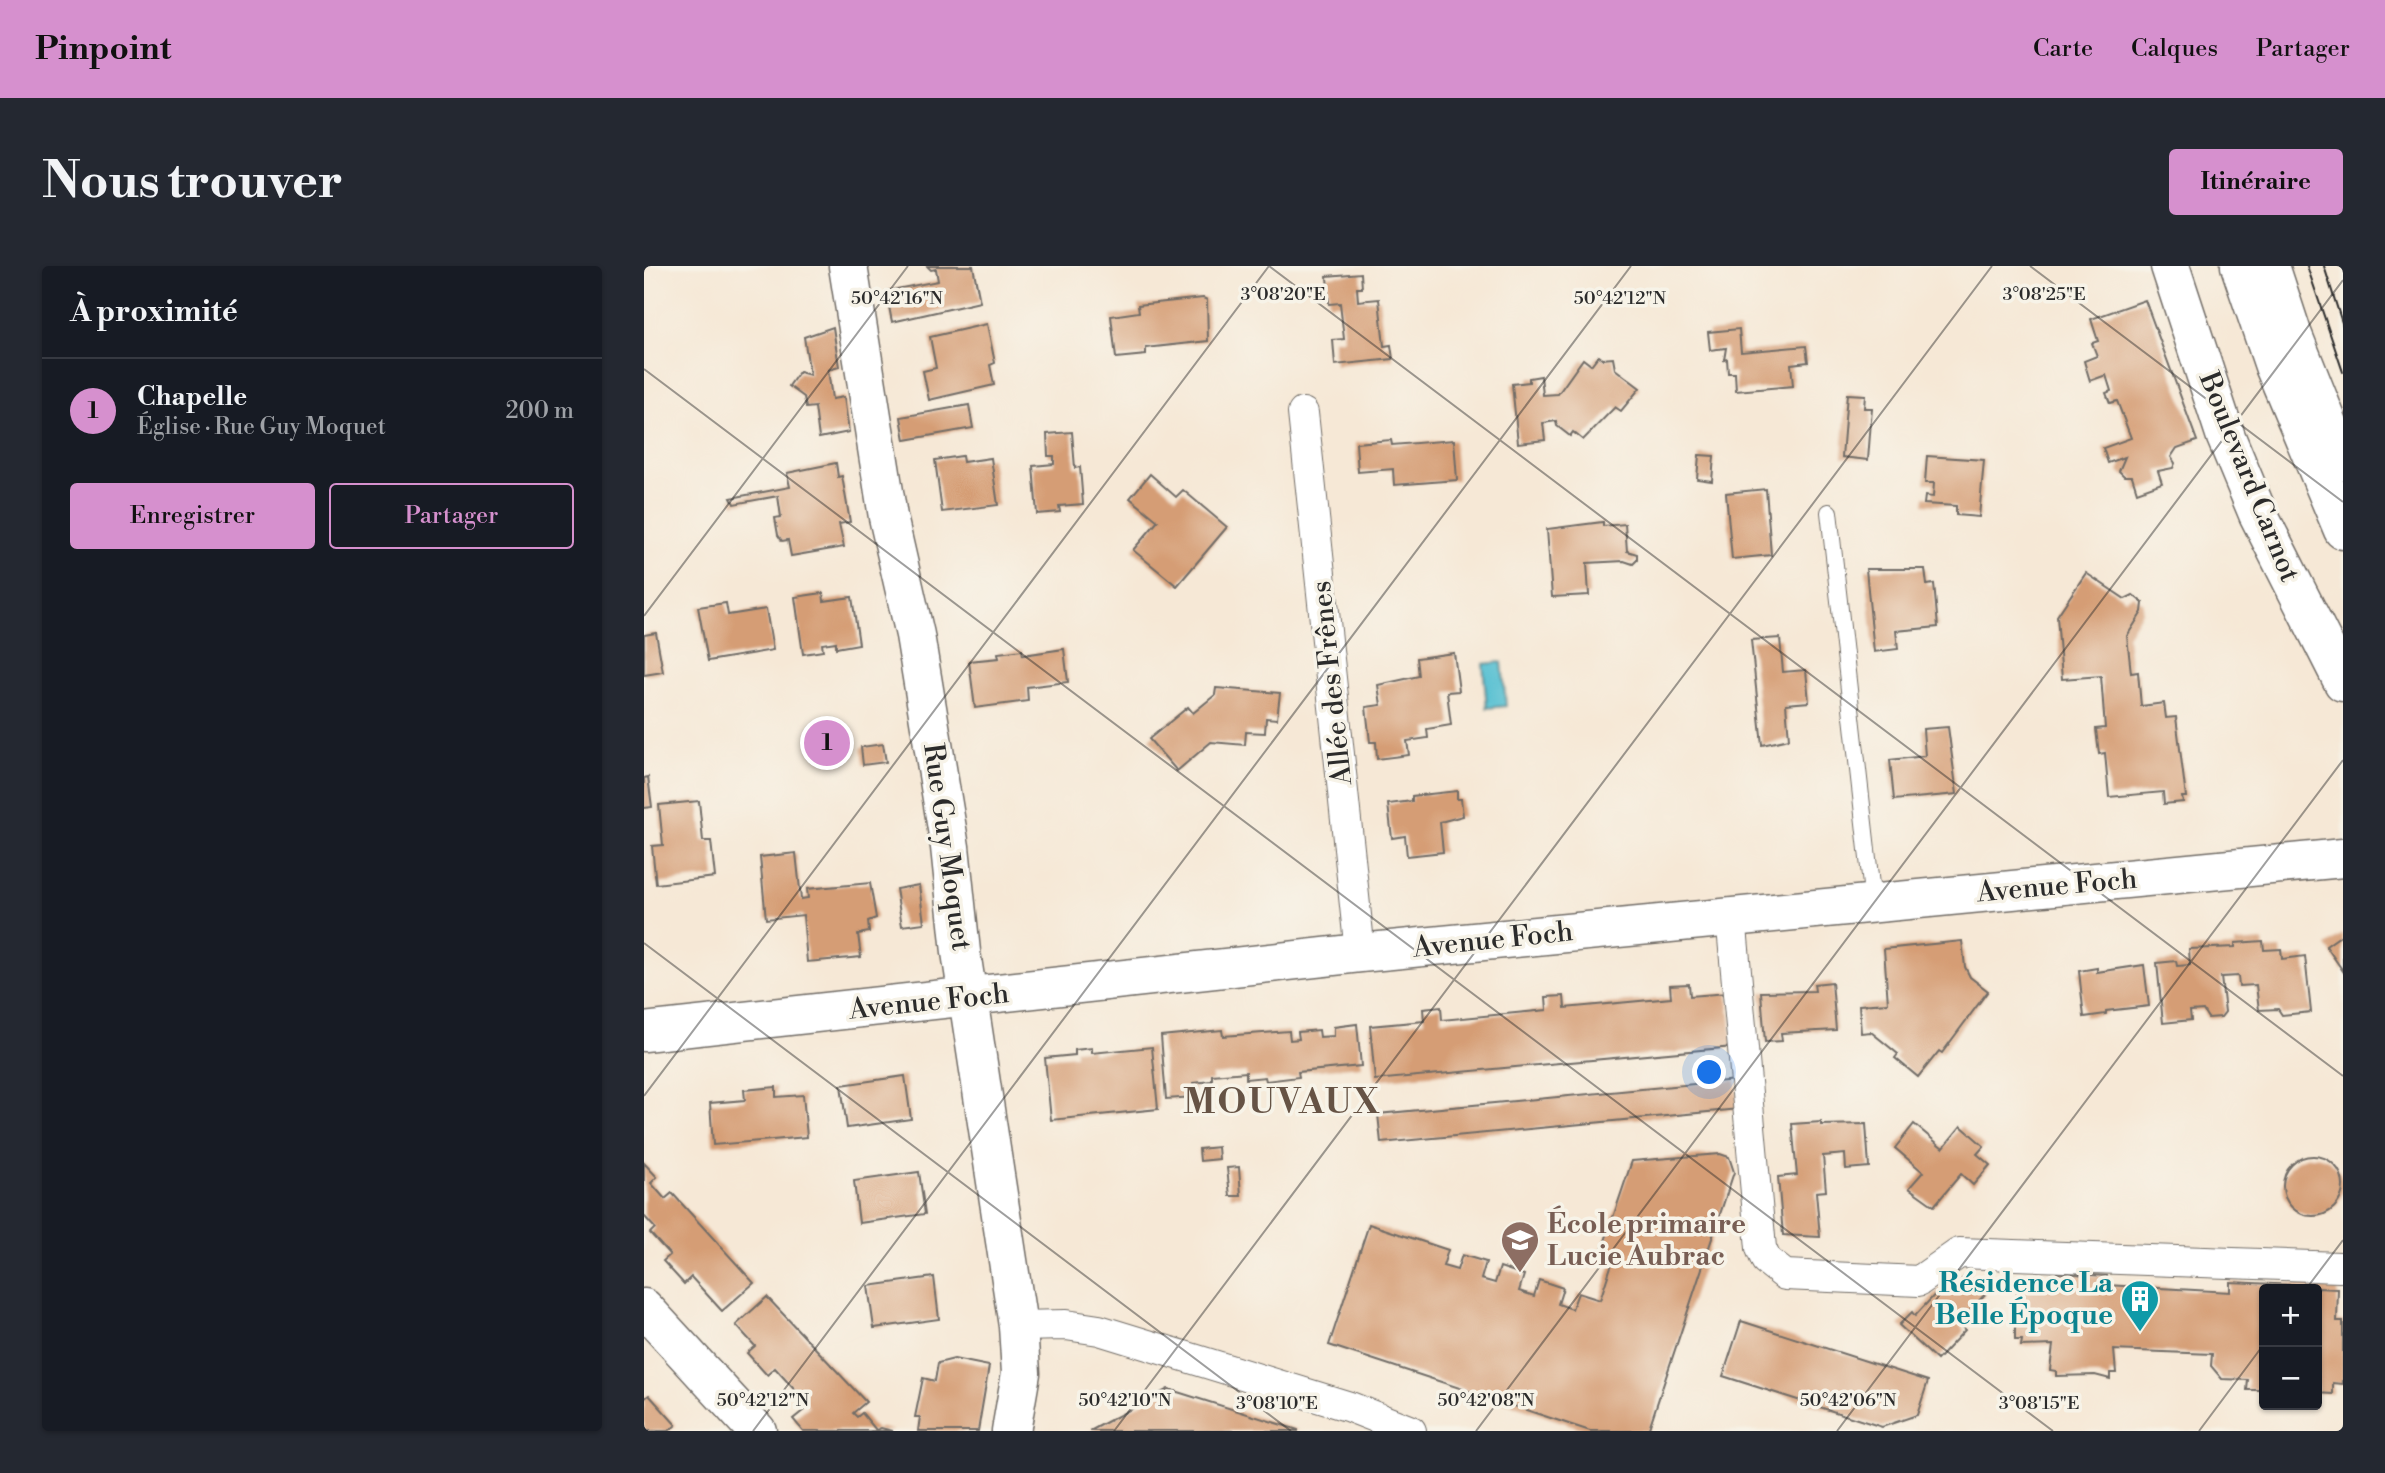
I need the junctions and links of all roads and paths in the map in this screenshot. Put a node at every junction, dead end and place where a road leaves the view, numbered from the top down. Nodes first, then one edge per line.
1 (848, 266) edge
2 (2170, 266) edge
3 (2240, 266) edge
4 (2270, 266) edge
5 (1303, 413) dead end
6 (2343, 461) edge
7 (1829, 512) dead end
8 (2343, 530) edge
9 (2343, 682) edge
10 (2343, 858) edge
11 (1873, 903) junction
12 (1731, 916) junction
13 (1360, 953) junction
14 (968, 997) junction
15 (644, 1032) edge
16 (2340, 1267) dead end
17 (644, 1308) edge
18 (1018, 1326) junction
19 (757, 1431) edge
20 (1011, 1431) edge
21 (1411, 1431) edge

1 - 14 street, Rue Guy Moquet
2 - 9 street, Boulevard Carnot
3 - 8 street
4 - 6 street
5 - 13 street, Allée des Frênes
7 - 11 lane
10 - 11 street, Avenue Foch
11 - 12 street, Avenue Foch
12 - 13 street, Avenue Foch
12 - 16 street
13 - 14 street, Avenue Foch
14 - 15 street, Avenue Foch
14 - 18 street, Rue Guy Moquet
17 - 19 street
18 - 20 street, Rue Guy Moquet
18 - 21 street

